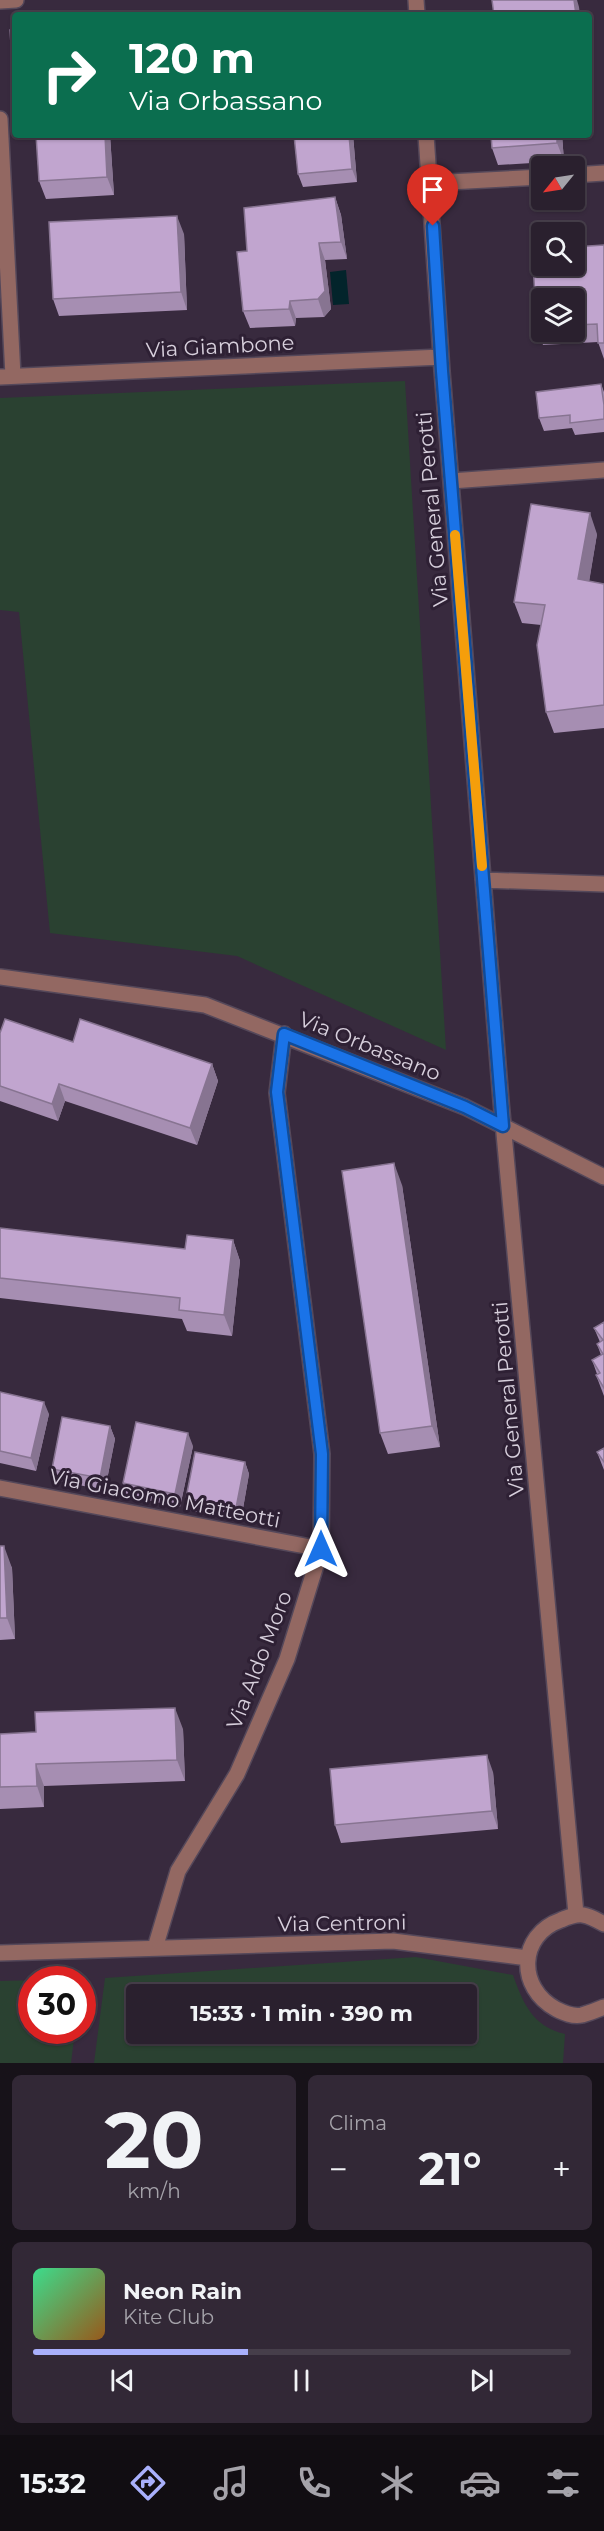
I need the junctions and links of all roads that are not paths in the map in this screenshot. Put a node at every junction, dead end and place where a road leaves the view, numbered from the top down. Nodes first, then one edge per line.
1 (16, 0) edge
2 (0, 1) edge
3 (0, 119) edge
4 (426, 138) edge
5 (1, 172) edge
6 (604, 173) edge
7 (585, 174) edge
8 (531, 178) edge
9 (430, 183) junction
10 (441, 357) junction
11 (6, 377) edge
12 (604, 470) edge
13 (451, 481) junction
14 (483, 880) junction
15 (604, 884) edge
16 (0, 977) edge
17 (284, 1034) junction
18 (503, 1126) junction
19 (604, 1177) edge
20 (0, 1488) edge
21 (321, 1549) junction
22 (576, 1914) junction
23 (604, 1924) edge
24 (155, 1948) junction
25 (0, 1953) edge
26 (528, 1958) junction
27 (604, 2007) edge

1 - 2 street
3 - 5 street
4 - 9 street, Via General Perotti
5 - 11 street
6 - 7 street
8 - 9 street
9 - 10 street, Via General Perotti
10 - 11 street, Via Giambone
10 - 13 street, Via General Perotti
12 - 13 street
13 - 14 street, Via General Perotti
14 - 15 street
14 - 18 street, Via General Perotti
16 - 17 street, Via Orbassano
17 - 18 street, Via Orbassano
17 - 21 street, Via Aldo Moro
18 - 19 street, Via Orbassano
18 - 22 street, Via General Perotti
20 - 21 street, Via Giacomo Matteotti
21 - 24 street, Via Aldo Moro
22 - 23 street
22 - 26 street
24 - 25 street
24 - 26 street, Via Centroni
26 - 27 street

